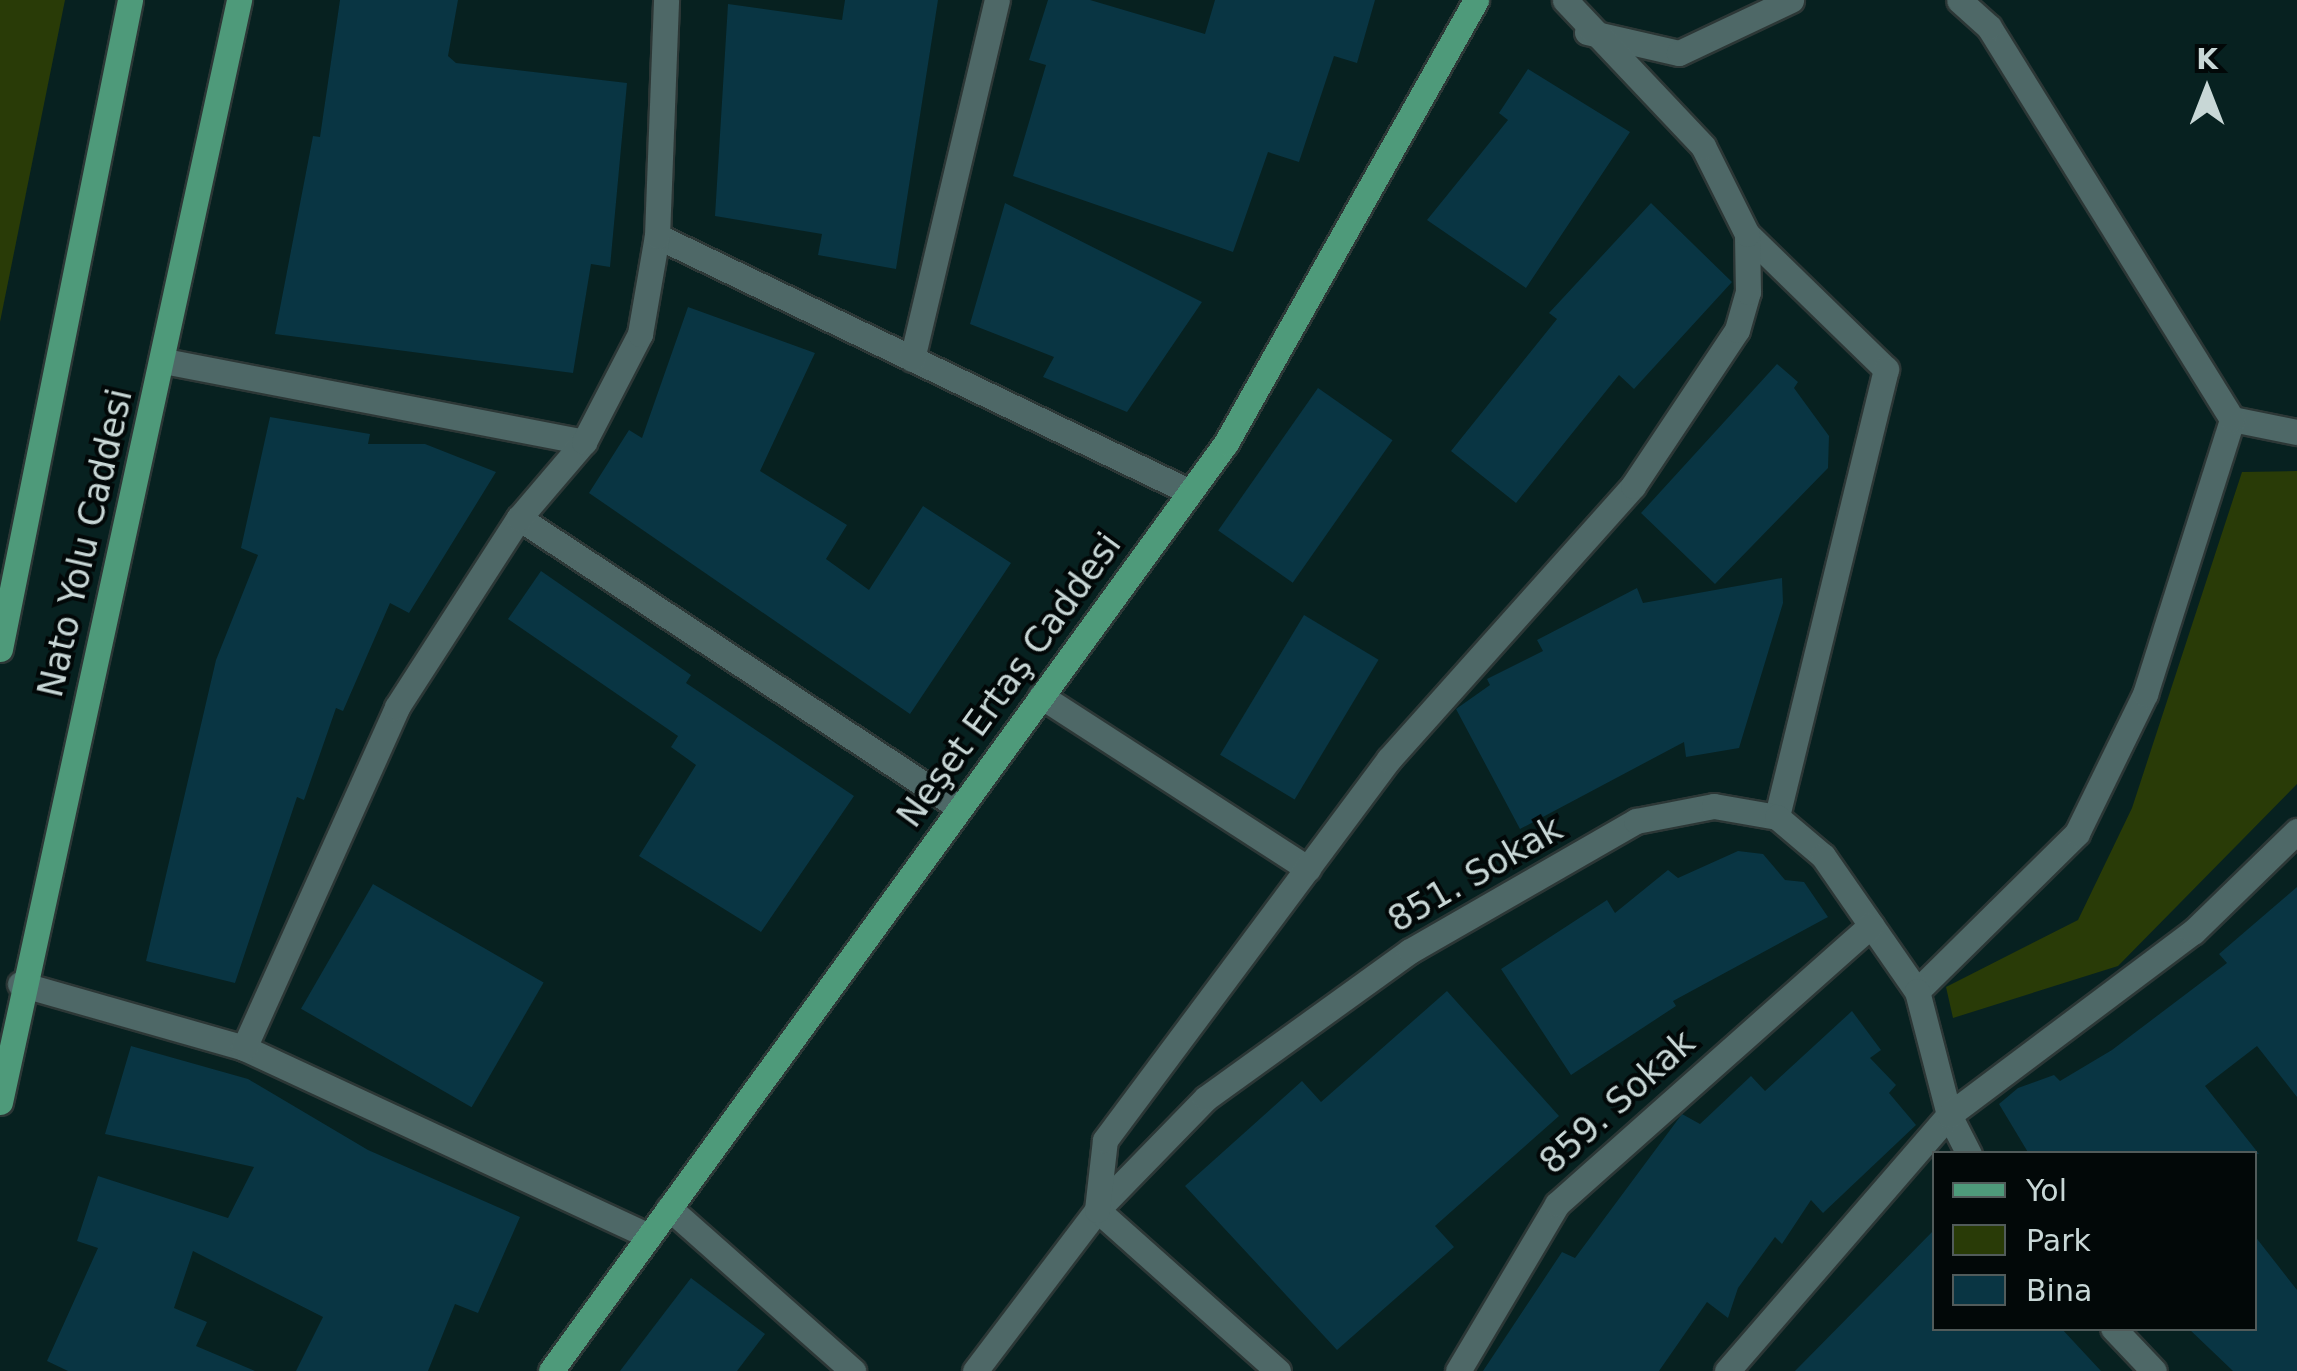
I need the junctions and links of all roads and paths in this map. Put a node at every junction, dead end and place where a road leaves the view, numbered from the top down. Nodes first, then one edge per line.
1 (130, 0) edge
2 (239, 0) edge
3 (666, 0) edge
4 (997, 0) edge
5 (1476, 0) edge
6 (1565, 0) edge
7 (1791, 0) edge
8 (1959, 0) edge
9 (1588, 32) junction
10 (1747, 234) junction
11 (657, 236) junction
12 (912, 359) junction
13 (164, 361) junction
14 (2232, 419) junction
15 (2297, 432) edge
16 (584, 442) junction
17 (1190, 492) junction
18 (518, 518) junction
19 (0, 649) edge
20 (1041, 696) junction
21 (960, 808) junction
22 (1777, 818) junction
23 (2297, 831) edge
24 (1308, 869) junction
25 (1871, 924) junction
26 (20, 984) junction
27 (1917, 991) junction
28 (244, 1048) junction
29 (0, 1102) edge
30 (1949, 1116) junction
31 (1967, 1151) edge
32 (669, 1208) junction
33 (1096, 1210) junction
34 (649, 1236) junction
35 (2116, 1331) edge
36 (551, 1371) edge
37 (853, 1371) edge
38 (975, 1371) edge
39 (1278, 1371) edge
40 (1458, 1371) edge
41 (1726, 1371) edge
42 (2154, 1371) edge

1 - 19 main road
2 - 13 main road, Nato Yolu Caddesi
3 - 11 street
4 - 12 street
5 - 17 main road, Neşet Ertaş Caddesi
6 - 9 street
7 - 9 street
8 - 14 street
9 - 10 street
10 - 22 street
10 - 24 street
11 - 12 street
11 - 16 street
12 - 17 street
13 - 16 street
13 - 26 main road, Nato Yolu Caddesi
14 - 15 street
14 - 27 street
16 - 18 street
17 - 20 main road, Neşet Ertaş Caddesi
18 - 21 street
18 - 28 street
20 - 21 main road, Neşet Ertaş Caddesi
20 - 24 street
21 - 32 main road, Neşet Ertaş Caddesi
22 - 25 street, 851. Sokak
22 - 33 street, 851. Sokak
23 - 30 street
24 - 33 street
25 - 27 street, 851. Sokak
25 - 40 street, 859. Sokak
26 - 28 street
26 - 29 main road, Nato Yolu Caddesi
27 - 30 street, 851. Sokak
28 - 34 street
30 - 31 street, 851. Sokak
30 - 41 street
32 - 34 main road, Neşet Ertaş Caddesi
32 - 37 street
33 - 38 street, 851. Sokak
33 - 39 street
34 - 36 main road, Neşet Ertaş Caddesi
35 - 42 street

